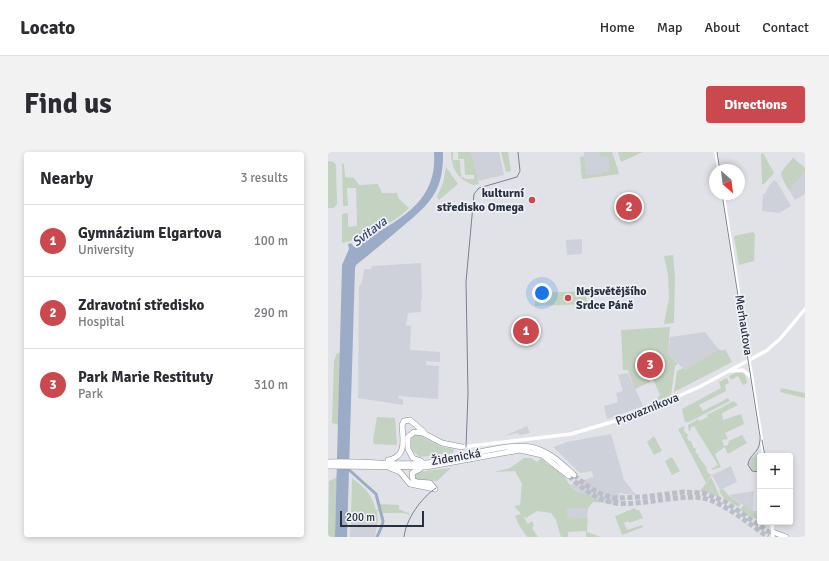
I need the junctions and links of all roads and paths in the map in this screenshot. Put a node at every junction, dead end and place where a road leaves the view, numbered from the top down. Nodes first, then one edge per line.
1 (716, 152) edge
2 (718, 164) edge
3 (724, 200) edge
4 (805, 309) edge
5 (749, 359) junction
6 (728, 371) junction
7 (752, 378) junction
8 (427, 435) junction
9 (462, 447) joint
10 (764, 453) edge
11 (328, 462) edge
12 (364, 463) junction
13 (377, 464) junction
14 (434, 464) junction
15 (328, 466) edge
16 (571, 476) tunnel mouth
17 (772, 525) edge
18 (773, 535) edge
19 (786, 537) edge

1 - 2 main road
3 - 5 main road, Merhautova
4 - 5 main road, Provazníkova
5 - 6 main road, Provazníkova
5 - 7 main road, Merhautova
6 - 7 main road
6 - 9 main road, Provazníkova
7 - 10 main road, Merhautova
8 - 9 highway
8 - 13 highway
8 - 14 highway
11 - 12 highway, Židenická
12 - 13 highway, Židenická
12 - 15 highway, Židenická
13 - 14 highway, Židenická
13 - 14 highway, Židenická
13 - 14 highway
14 - 16 highway, Židenická
17 - 18 main road
18 - 19 highway

